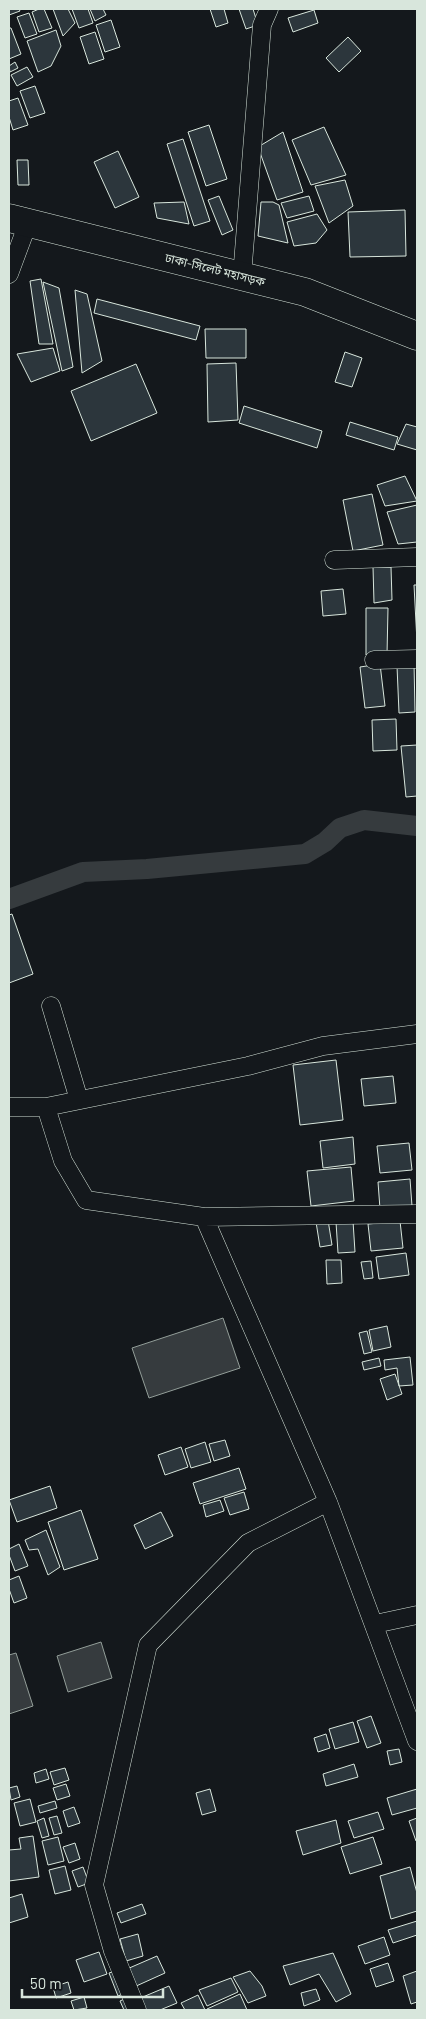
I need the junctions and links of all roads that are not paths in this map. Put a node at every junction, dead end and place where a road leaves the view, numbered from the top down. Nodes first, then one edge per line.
1 (269, 9) edge
2 (18, 221) edge
3 (9, 274) edge
4 (242, 276) junction
5 (417, 336) edge
6 (417, 557) edge
7 (334, 560) dead end
8 (417, 659) edge
9 (374, 660) dead end
10 (51, 1006) dead end
11 (417, 1034) edge
12 (79, 1100) junction
13 (9, 1107) edge
14 (46, 1107) junction
15 (417, 1214) edge
16 (204, 1217) junction
17 (328, 1502) junction
18 (417, 1615) edge
19 (375, 1624) junction
20 (417, 1741) edge
21 (137, 2010) edge

1 - 4 street
2 - 3 street
2 - 4 highway, ঢাকা-সিলেট মহাসড়ক
4 - 5 highway, ঢাকা-সিলেট মহাসড়ক
6 - 7 street
8 - 9 street
10 - 12 street
11 - 12 street
12 - 14 street
13 - 14 street
14 - 16 street
15 - 16 street
16 - 17 street
17 - 19 street
17 - 21 street
18 - 19 street
19 - 20 street

